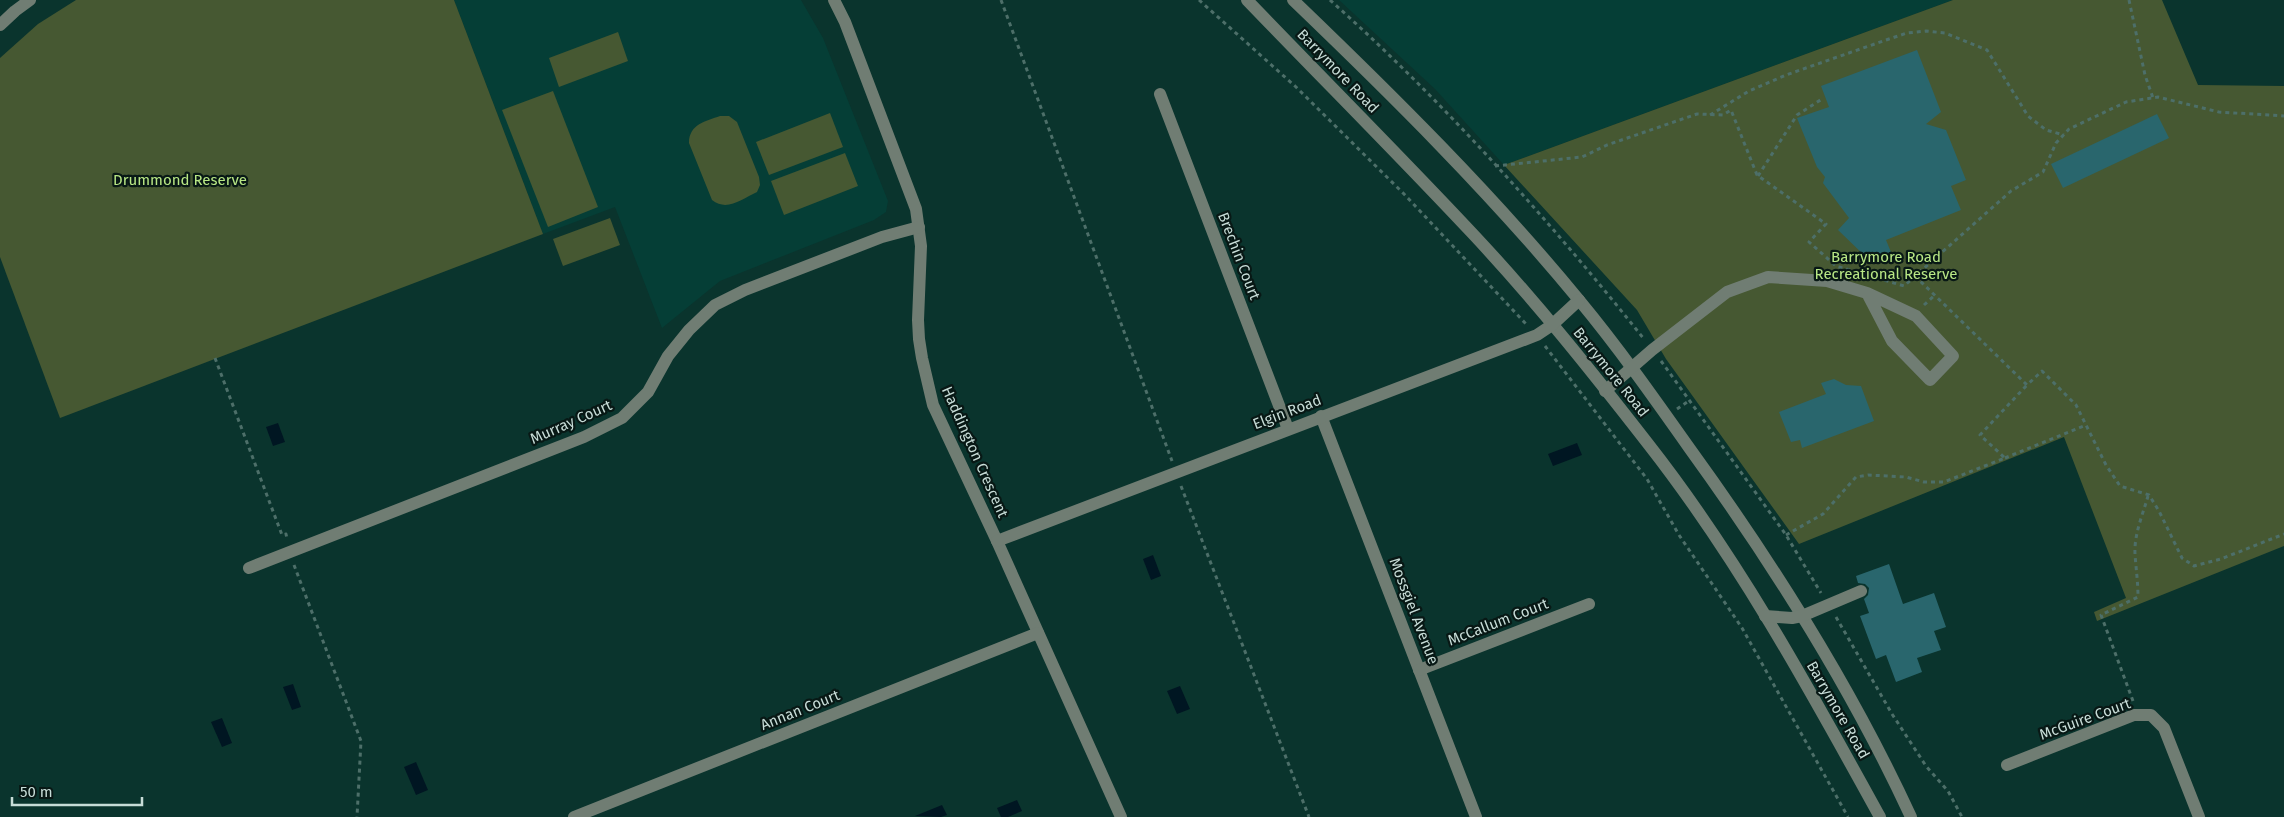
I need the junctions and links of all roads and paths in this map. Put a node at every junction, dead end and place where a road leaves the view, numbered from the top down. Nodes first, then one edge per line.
1 (30, 0) edge
2 (834, 0) edge
3 (1001, 0) edge
4 (1199, 0) edge
5 (1248, 0) edge
6 (1293, 0) edge
7 (2130, 0) edge
8 (0, 25) edge
9 (1160, 94) dead end
10 (2153, 98) junction
11 (1822, 99) dead end
12 (1710, 115) junction
13 (2284, 116) edge
14 (2064, 135) junction
15 (1495, 166) dead end
16 (1758, 176) junction
17 (919, 227) junction
18 (1915, 276) junction
19 (1867, 293) junction
20 (1579, 300) junction
21 (1552, 325) junction
22 (1537, 335) junction
23 (215, 358) dead end
24 (1632, 370) junction
25 (2027, 385) junction
26 (1605, 391) junction
27 (1321, 416) junction
28 (2086, 425) junction
29 (1288, 429) junction
30 (2005, 458) junction
31 (1176, 472) junction
32 (2148, 496) junction
33 (2284, 534) edge
34 (1786, 535) dead end
35 (997, 541) junction
36 (288, 542) dead end
37 (293, 560) dead end
38 (249, 568) dead end
39 (1861, 591) dead end
40 (1589, 604) dead end
41 (1765, 616) junction
42 (1802, 616) junction
43 (1038, 632) junction
44 (1419, 670) junction
45 (2134, 715) junction
46 (2007, 765) dead end
47 (1942, 785) dead end
48 (1899, 790) junction
49 (357, 817) edge
50 (574, 817) edge
51 (1121, 817) edge
52 (1309, 817) edge
53 (1476, 817) edge
54 (1848, 817) edge
55 (1880, 817) edge
56 (1911, 817) edge
57 (1920, 817) edge
58 (1962, 817) edge
59 (2199, 817) edge

1 - 8 street
2 - 17 street, Haddington Crescent
3 - 31 path
4 - 22 path
5 - 21 street, Barrymore Road
6 - 20 street, Barrymore Road
7 - 10 path
9 - 29 street, Brechin Court
10 - 13 path
10 - 14 path
11 - 16 path
12 - 14 path
12 - 15 path
12 - 16 path
14 - 18 path
16 - 18 path
17 - 35 street, Haddington Crescent
17 - 38 street, Murray Court
18 - 25 path
19 - 19 street
19 - 24 street
20 - 21 street, Elgin Road
20 - 24 street, Barrymore Road
21 - 22 street, Elgin Road
21 - 26 street, Barrymore Road
22 - 27 street, Elgin Road
22 - 54 path
23 - 36 path
24 - 26 street
24 - 42 street, Barrymore Road
25 - 28 path
25 - 30 path
26 - 41 street, Barrymore Road
27 - 29 street, Elgin Road
27 - 44 street, Mossgiel Avenue
28 - 30 path
28 - 32 path
29 - 31 street, Elgin Road
30 - 34 path
31 - 35 street, Elgin Road
31 - 52 path
32 - 33 path
32 - 45 path
35 - 43 street, Haddington Crescent
37 - 49 path
39 - 42 street
40 - 44 street, McCallum Court
41 - 42 street
41 - 55 street, Barrymore Road
42 - 48 street, Barrymore Road
43 - 50 street, Annan Court
43 - 51 street, Haddington Crescent
44 - 53 street, Mossgiel Avenue
45 - 46 street, McGuire Court
45 - 59 street, McGuire Court
47 - 58 path
48 - 56 street, Barrymore Road
48 - 57 street

